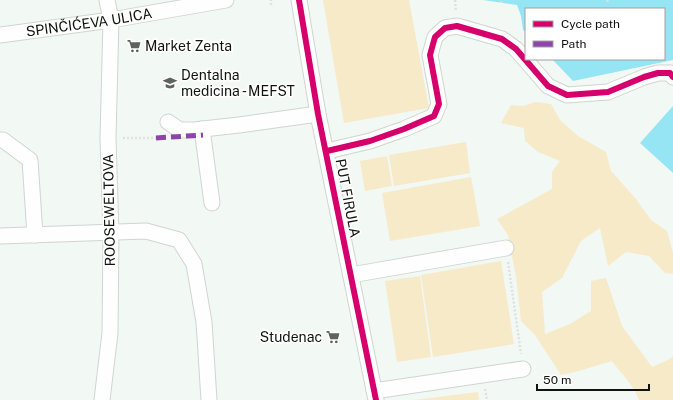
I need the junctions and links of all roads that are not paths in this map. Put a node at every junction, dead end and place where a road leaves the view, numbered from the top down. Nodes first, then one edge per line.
1 (107, 0) edge
2 (226, 0) edge
3 (299, 0) edge
4 (111, 20) junction
5 (0, 35) edge
6 (525, 59) edge
7 (526, 60) edge
8 (673, 77) edge
9 (318, 114) junction
10 (168, 122) dead end
11 (202, 129) junction
12 (0, 140) edge
13 (326, 151) junction
14 (212, 203) dead end
15 (111, 232) junction
16 (35, 235) junction
17 (0, 236) edge
18 (506, 248) road end
19 (351, 275) junction
20 (523, 369) road end
21 (375, 395) edge
22 (102, 400) edge
23 (209, 400) edge

1 - 4 street, ROOSEWELTOVA
2 - 4 street, SPINČIĆEVA ULICA
3 - 9 street, PUT FIRULA
4 - 5 street, SPINČIĆEVA ULICA
4 - 15 street, ROOSEWELTOVA
6 - 13 street
7 - 8 street
9 - 11 street
9 - 13 street, PUT FIRULA
10 - 11 street
11 - 14 street
12 - 16 street
13 - 19 street, PUT FIRULA
15 - 16 street
15 - 22 street, ROOSEWELTOVA
15 - 23 street
16 - 17 street
18 - 19 street
19 - 21 street, PUT FIRULA
20 - 21 street

